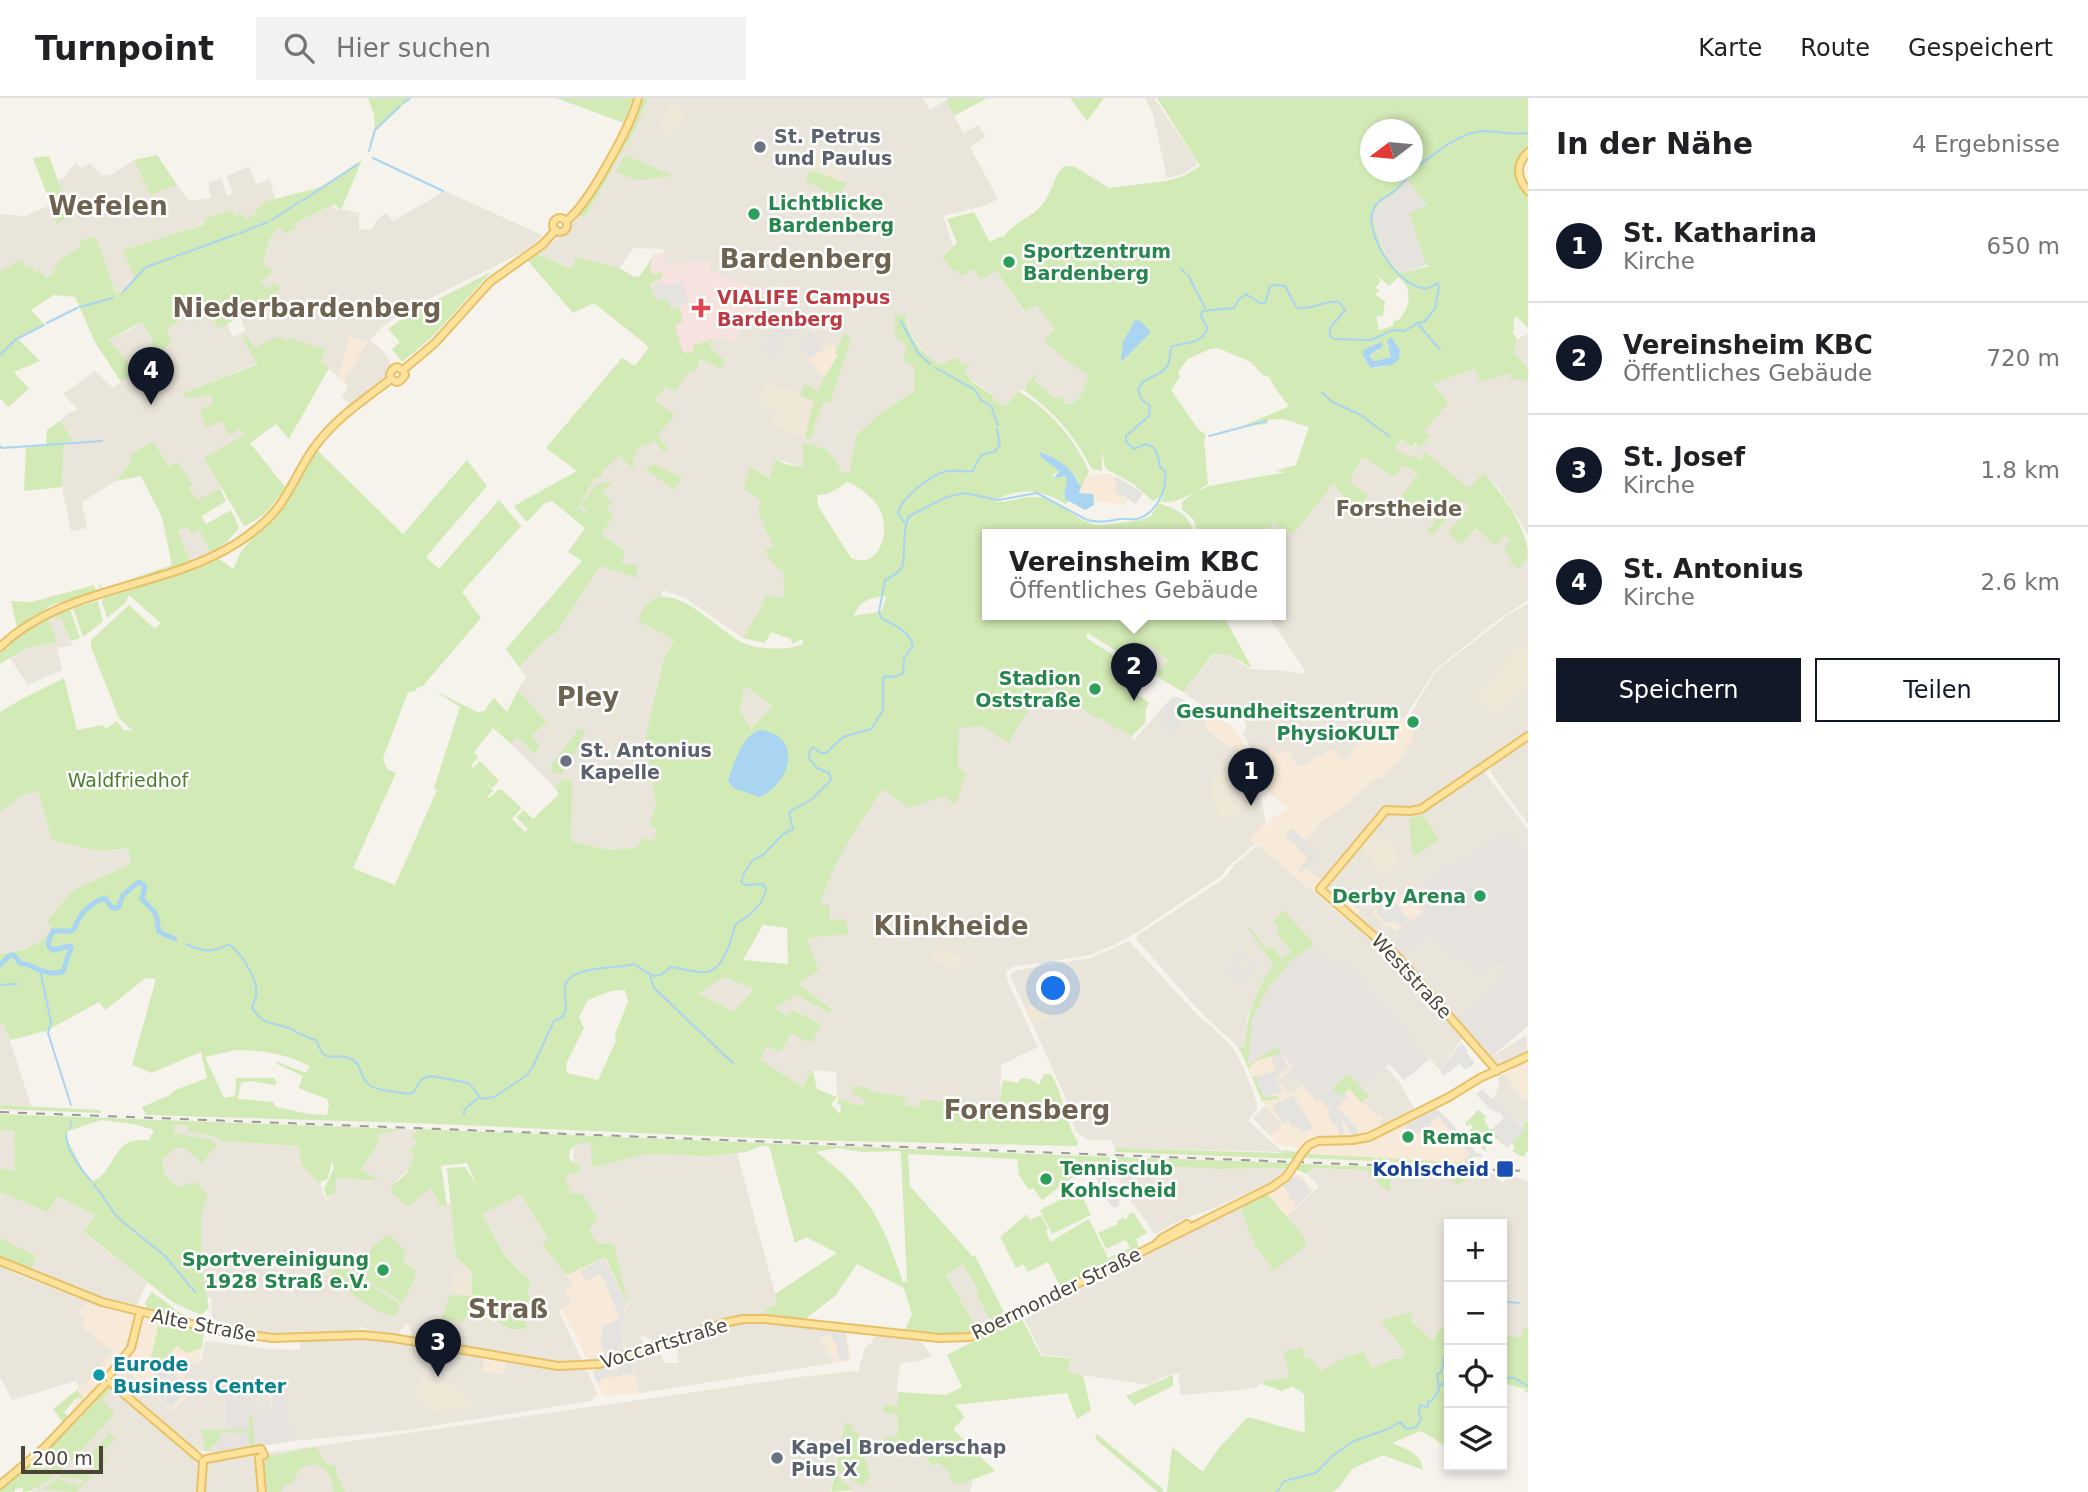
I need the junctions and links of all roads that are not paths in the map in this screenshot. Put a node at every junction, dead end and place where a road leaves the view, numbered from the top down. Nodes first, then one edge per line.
1 (638, 98) edge
2 (1528, 152) edge
3 (1528, 191) edge
4 (0, 647) edge
5 (1528, 736) edge
6 (1528, 1056) edge
7 (1497, 1071) junction
8 (0, 1261) edge
9 (140, 1312) junction
10 (955, 1339) joint
11 (417, 1342) joint
12 (107, 1381) junction
13 (204, 1457) junction
14 (0, 1485) edge
15 (201, 1492) edge
16 (262, 1492) edge

1 - 4 main road
2 - 3 main road
5 - 7 main road, Weststraße
6 - 7 main road, Roermonder Straße
7 - 10 main road, Roermonder Straße, bridge
8 - 9 main road, Alte Straße
9 - 11 main road, Alte Straße
9 - 12 main road
10 - 11 main road, Voccartstraße
12 - 13 main road
12 - 14 main road
13 - 15 main road
13 - 16 main road

